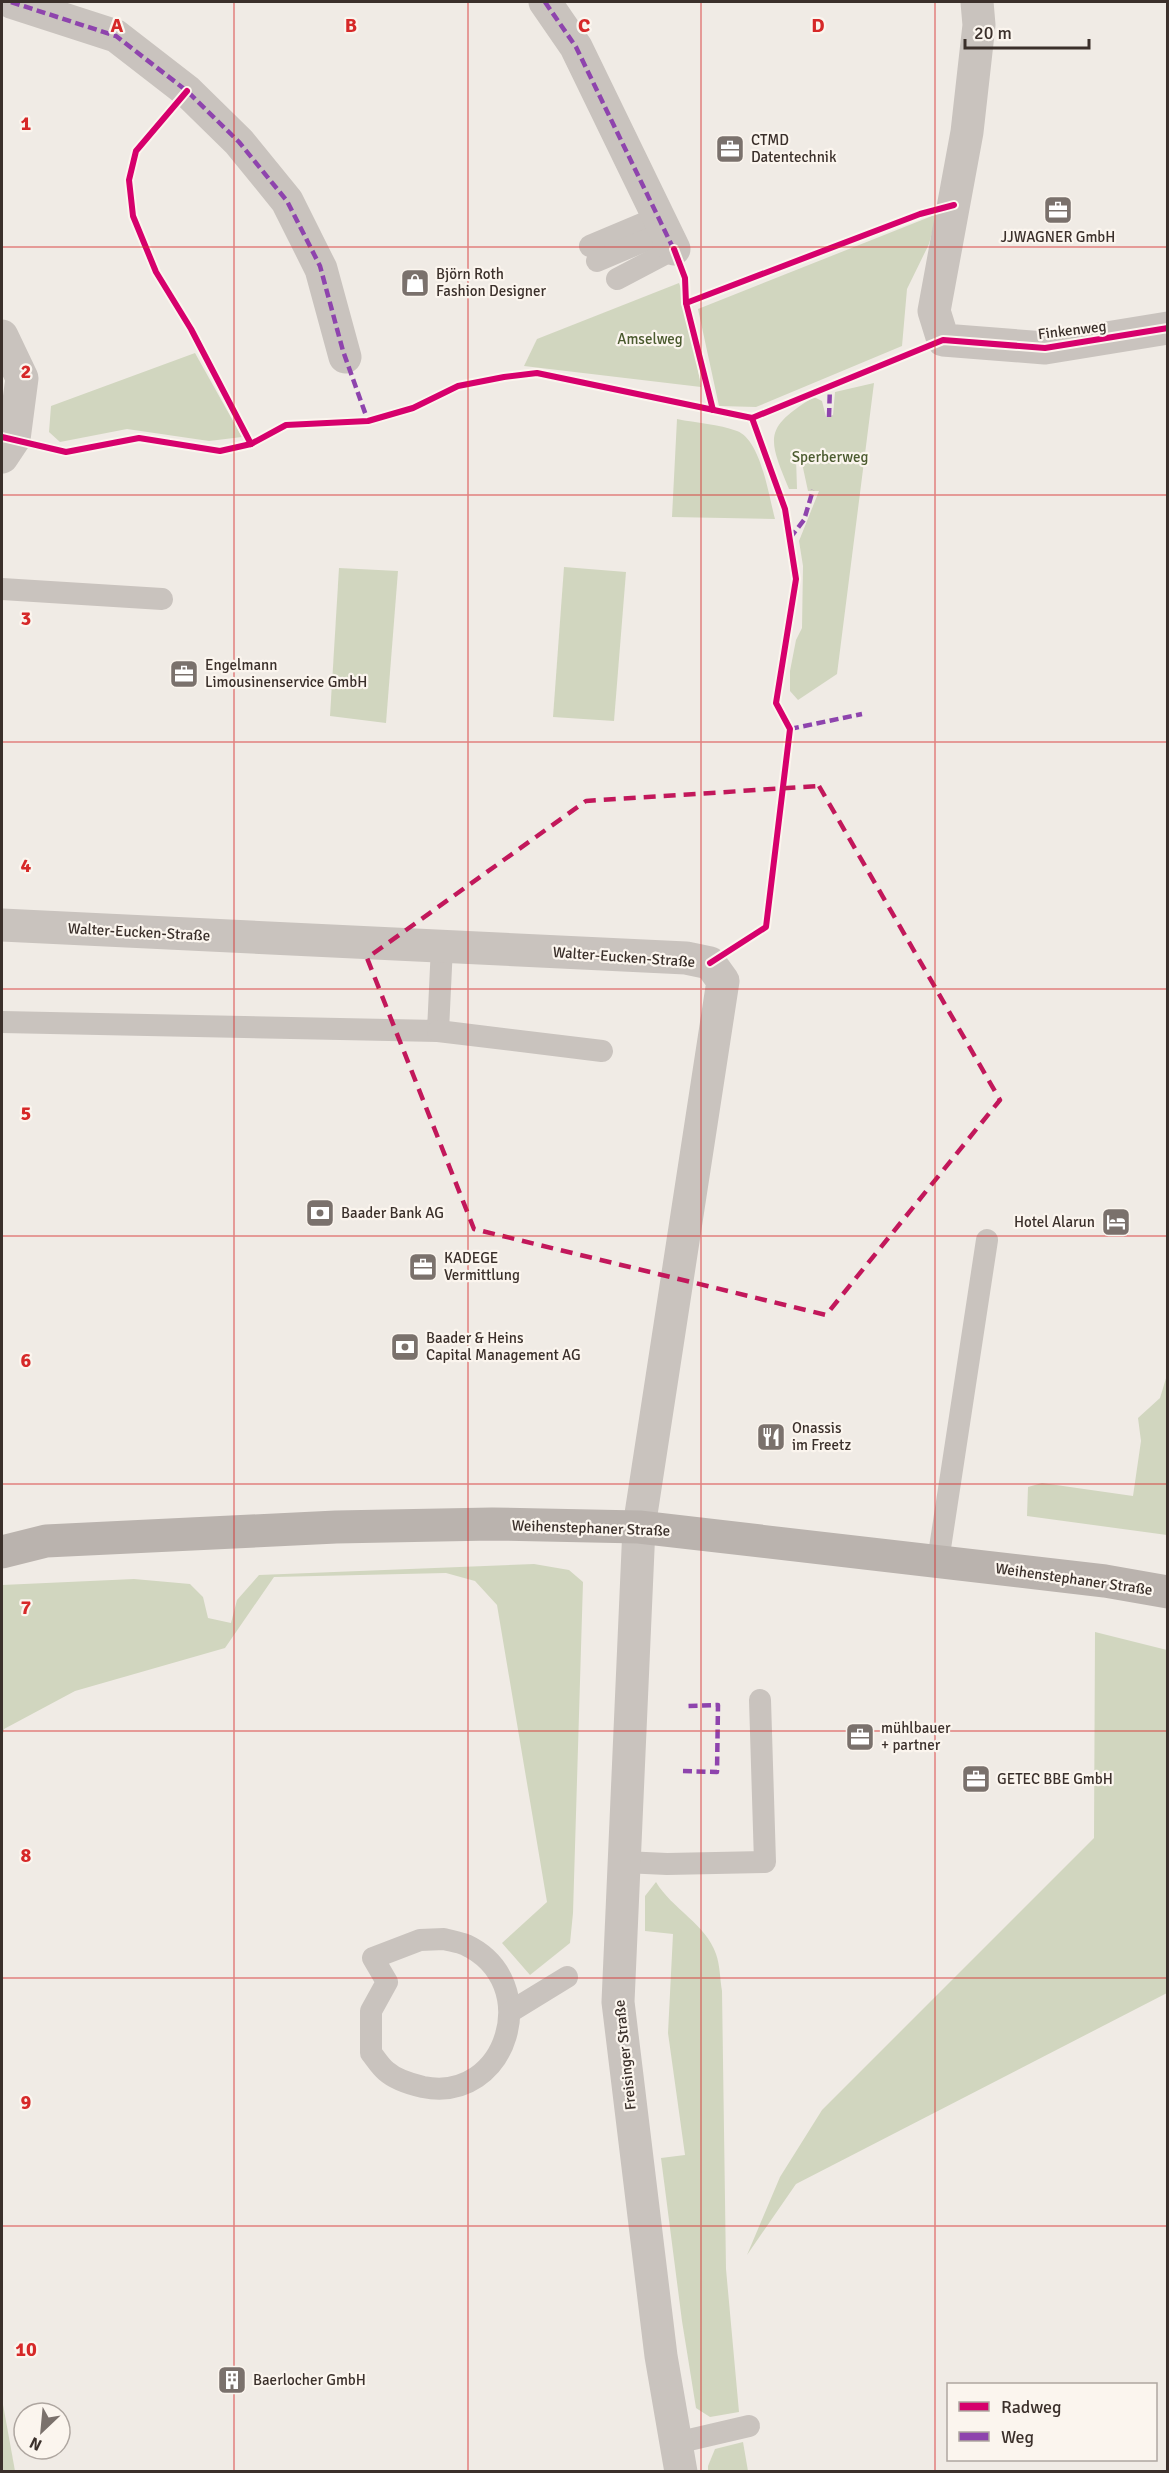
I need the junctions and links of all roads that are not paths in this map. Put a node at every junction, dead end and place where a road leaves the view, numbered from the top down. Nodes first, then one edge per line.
1 (11, 2) edge
2 (545, 2) edge
3 (977, 2) edge
4 (666, 233) junction
5 (594, 254) dead end
6 (616, 279) dead end
7 (1167, 328) edge
8 (2, 336) edge
9 (345, 357) dead end
10 (2, 457) edge
11 (2, 589) edge
12 (162, 599) dead end
13 (2, 925) edge
14 (442, 946) junction
15 (2, 1022) edge
16 (438, 1031) junction
17 (602, 1051) dead end
18 (987, 1240) dead end
19 (639, 1527) junction
20 (2, 1531) edge
21 (46, 1541) junction
22 (2, 1552) edge
23 (938, 1561) junction
24 (1167, 1592) edge
25 (760, 1700) dead end
26 (624, 1862) junction
27 (567, 1977) dead end
28 (510, 2012) junction
29 (749, 2426) dead end
30 (679, 2457) edge

1 - 9 street
2 - 4 street
3 - 7 street, Finkenweg
4 - 5 lane
4 - 6 lane
8 - 10 street
11 - 12 lane
13 - 14 street, Walter-Eucken-Straße
14 - 16 lane
14 - 19 street, Walter-Eucken-Straße
15 - 16 lane
16 - 17 lane
18 - 23 lane
19 - 21 street, Weihenstephaner Straße
19 - 23 street, Weihenstephaner Straße
19 - 26 street, Freisinger Straße
20 - 21 street, Weihenstephaner Straße
21 - 22 street, Weihenstephaner Straße
23 - 24 street, Weihenstephaner Straße
25 - 26 lane
26 - 30 street, Freisinger Straße
27 - 28 lane
28 - 28 lane
29 - 30 lane

